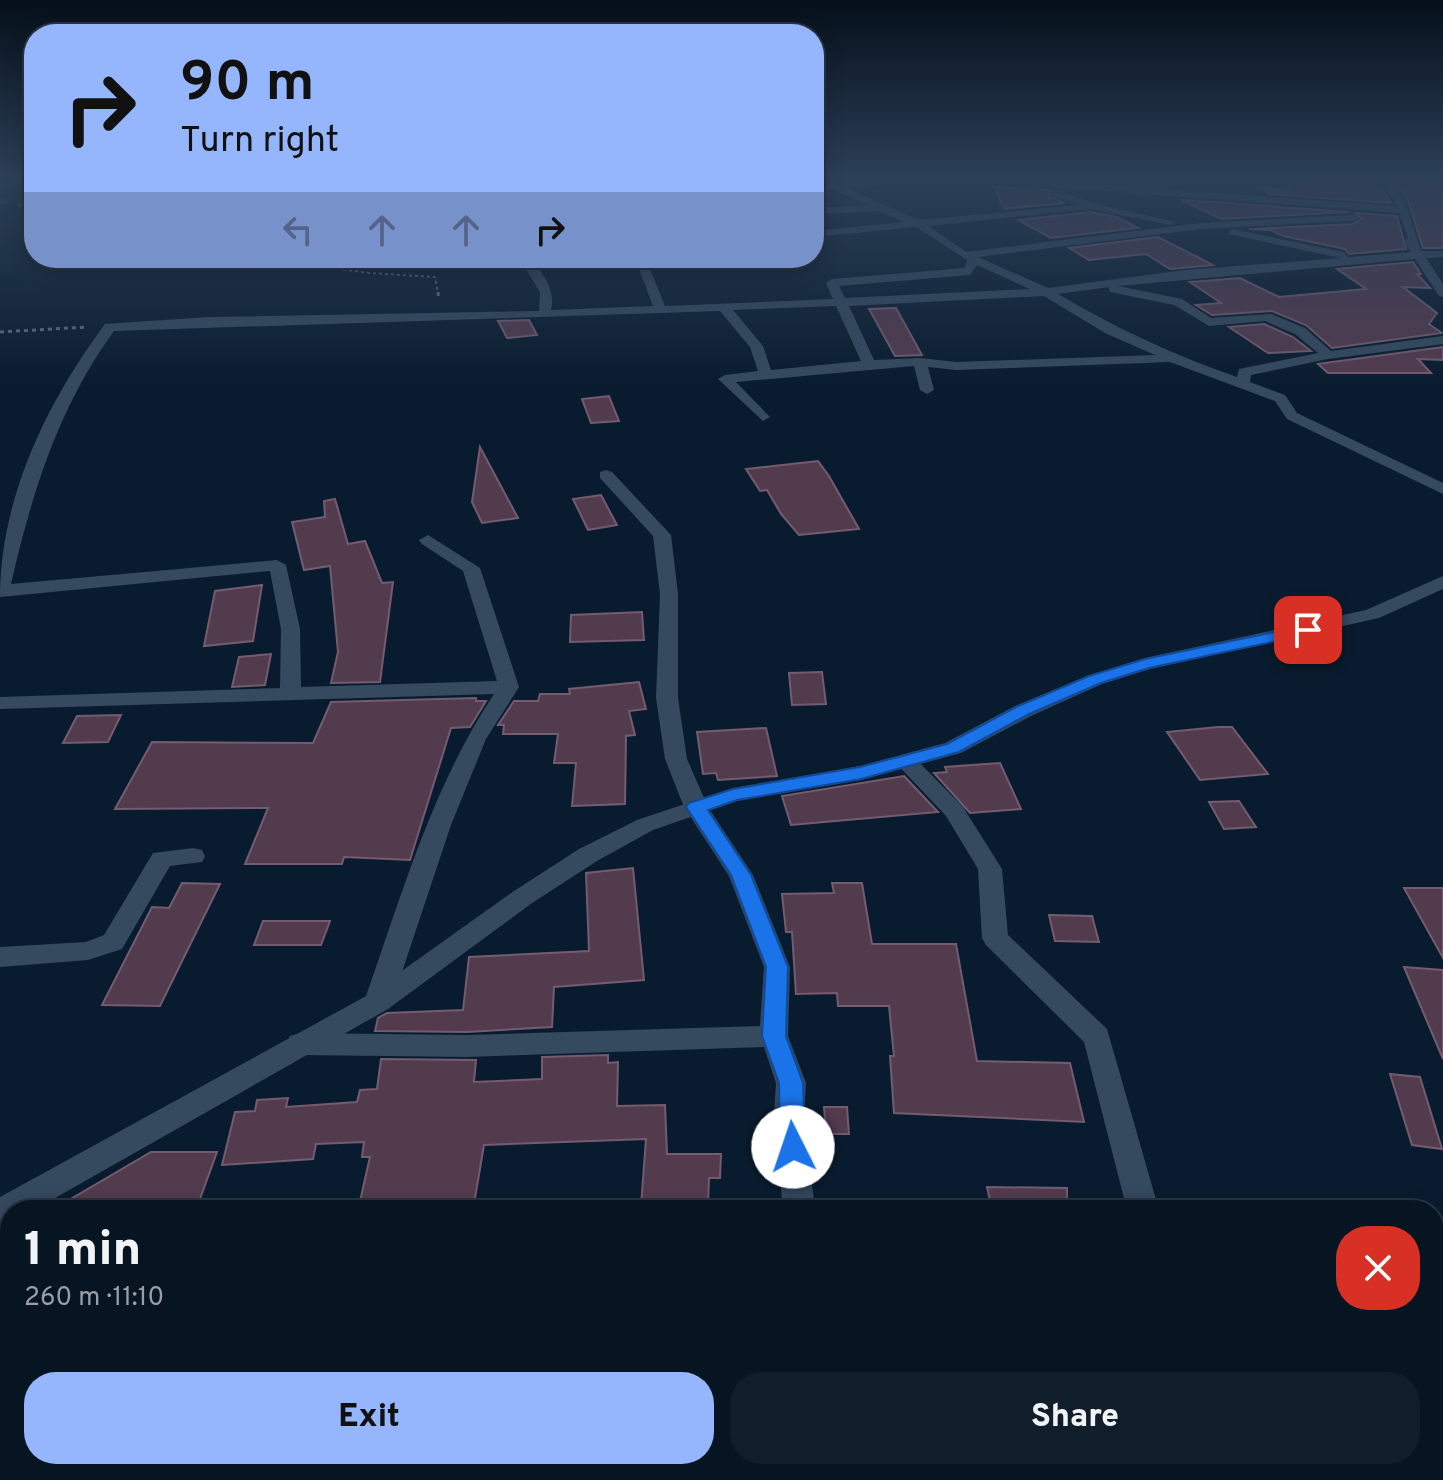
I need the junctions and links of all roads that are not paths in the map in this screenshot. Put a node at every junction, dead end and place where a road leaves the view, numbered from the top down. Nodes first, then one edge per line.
1 (955, 248) edge
2 (1036, 248) edge
3 (1317, 248) edge
4 (1414, 248) edge
5 (1443, 254) edge
6 (1418, 255) junction
7 (969, 257) junction
8 (1380, 260) junction
9 (532, 268) edge
10 (644, 268) edge
11 (1439, 281) edge
12 (1089, 285) junction
13 (1046, 292) junction
14 (1443, 293) edge
15 (841, 302) junction
16 (723, 307) junction
17 (661, 310) junction
18 (543, 315) junction
19 (1411, 326) dead end
20 (1436, 340) edge
21 (1328, 355) junction
22 (1171, 358) junction
23 (920, 362) junction
24 (869, 364) junction
25 (766, 375) junction
26 (1243, 384) junction
27 (927, 390) dead end
28 (763, 417) dead end
29 (606, 475) dead end
30 (1443, 489) edge
31 (428, 540) dead end
32 (1443, 582) edge
33 (509, 687) junction
34 (290, 695) junction
35 (0, 703) edge
36 (905, 761) junction
37 (696, 807) junction
38 (193, 856) dead end
39 (0, 957) edge
40 (378, 1002) junction
41 (774, 1036) junction
42 (300, 1044) junction
43 (23, 1200) edge
44 (798, 1200) edge
45 (1140, 1200) edge

1 - 7 street
2 - 7 street
3 - 8 street
4 - 6 street
5 - 6 street
6 - 8 street
6 - 11 street
7 - 13 street
7 - 15 street
8 - 12 street
9 - 18 street
10 - 17 street
11 - 14 street
12 - 13 street
12 - 21 street
13 - 15 street
13 - 22 street
15 - 16 street
15 - 24 street
16 - 17 street
16 - 25 street
17 - 18 street
18 - 34 street
19 - 20 street
20 - 21 street
21 - 26 street
22 - 23 street
22 - 26 street
23 - 24 street
23 - 27 street
24 - 25 street
25 - 28 street
26 - 30 street
29 - 37 street
31 - 33 street
32 - 36 street
33 - 34 street
33 - 40 street
34 - 35 street
36 - 37 street
36 - 45 street
37 - 40 street
37 - 41 street
38 - 39 street
40 - 42 street
41 - 42 street
41 - 44 street
42 - 43 street

